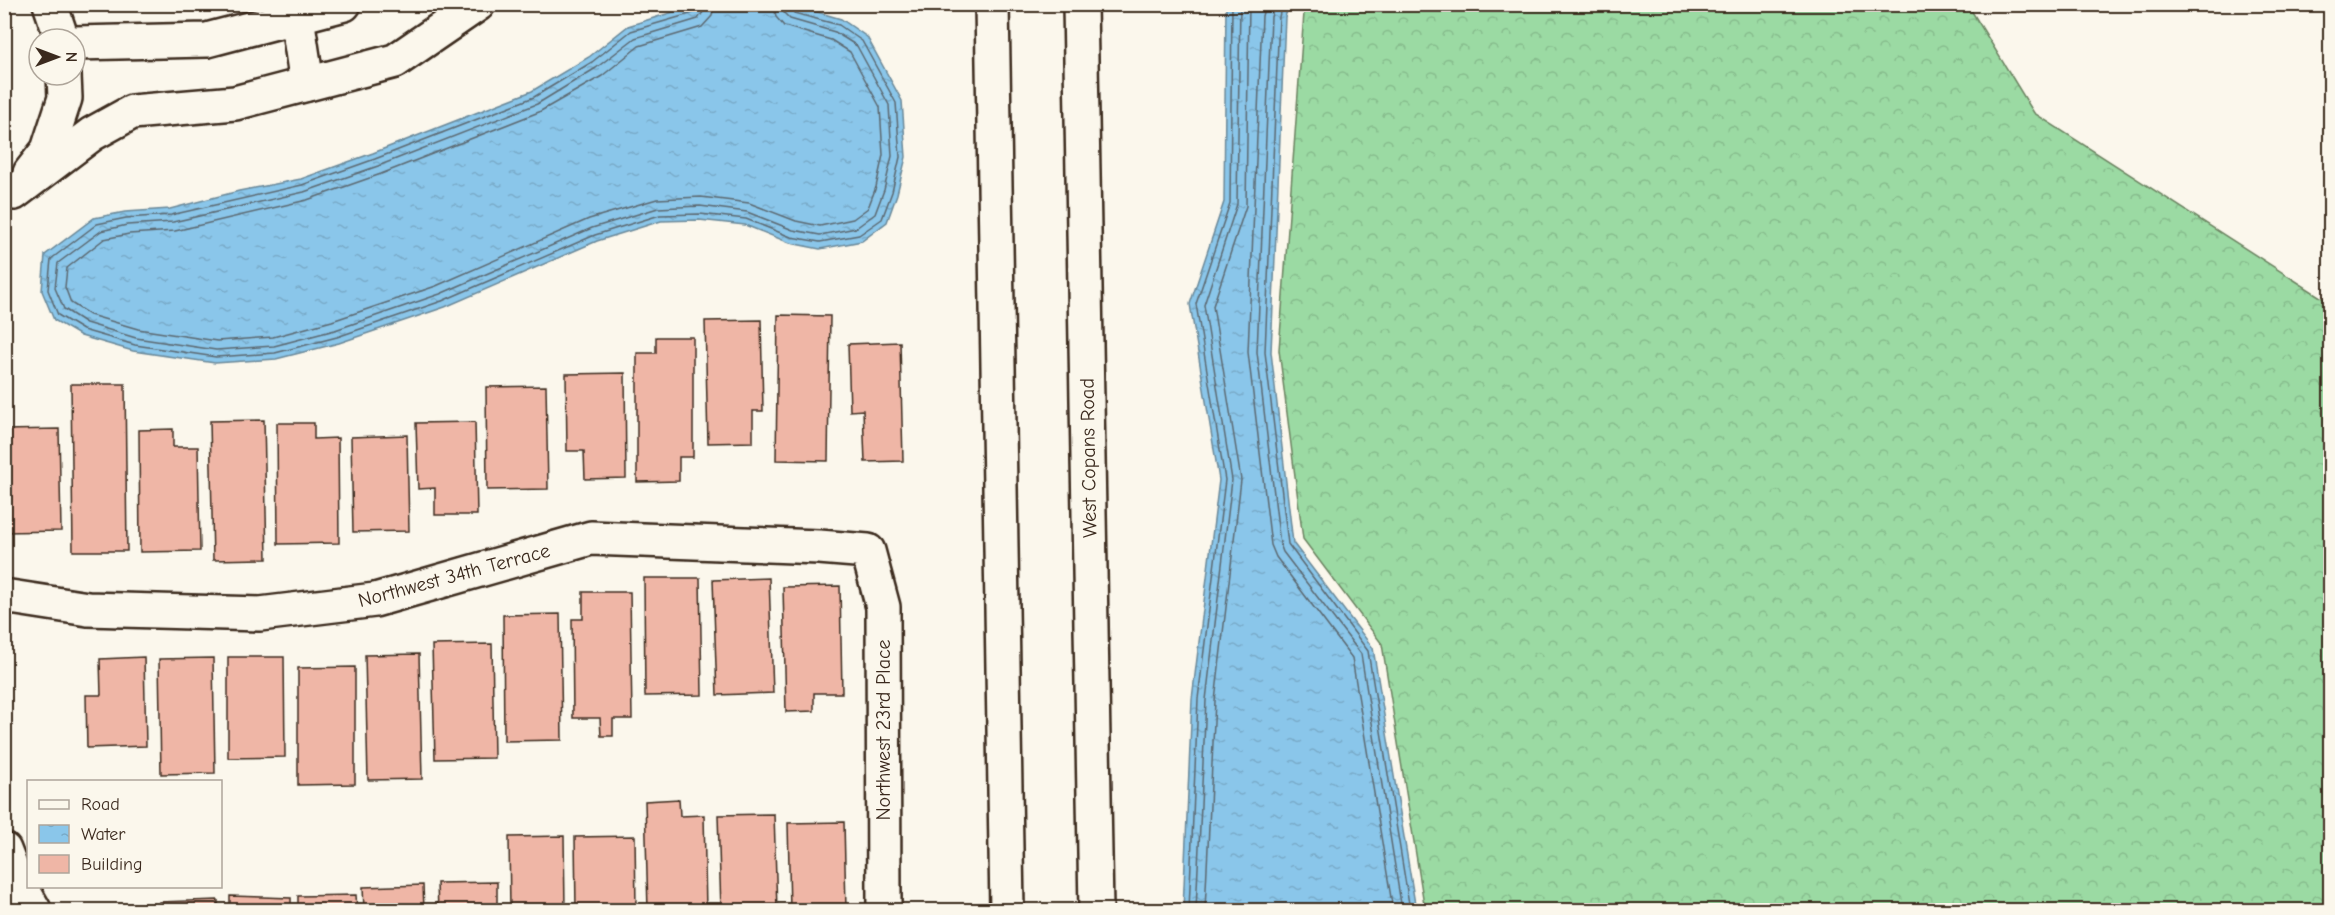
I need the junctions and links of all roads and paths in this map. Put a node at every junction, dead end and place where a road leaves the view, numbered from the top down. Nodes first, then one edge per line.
1 (50, 4) edge
2 (344, 4) edge
3 (478, 4) edge
4 (992, 4) edge
5 (1080, 4) edge
6 (297, 17) junction
7 (58, 27) edge
8 (87, 43) edge
9 (307, 84) junction
10 (65, 87) edge
11 (10, 196) edge
12 (868, 551) joint
13 (4, 596) edge
14 (4, 850) edge
15 (34, 910) edge
16 (884, 910) edge
17 (1007, 910) edge
18 (1096, 910) edge

1 - 7 street
2 - 6 street
3 - 9 street
4 - 17 street
5 - 18 street, West Copans Road
6 - 8 street
6 - 9 street
9 - 11 street
10 - 11 street
12 - 13 street, Northwest 34th Terrace
12 - 16 street, Northwest 23rd Place
14 - 15 street

